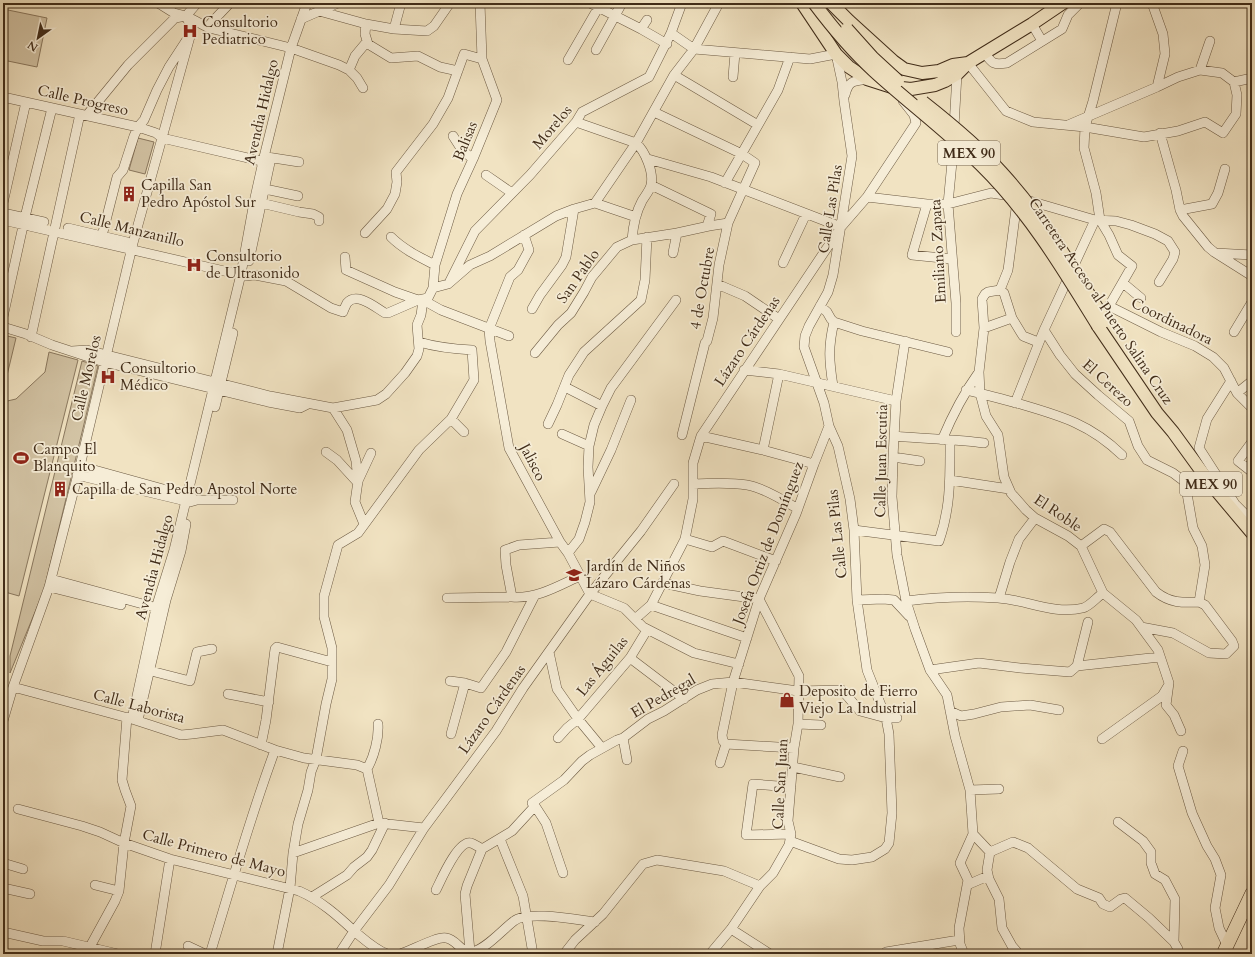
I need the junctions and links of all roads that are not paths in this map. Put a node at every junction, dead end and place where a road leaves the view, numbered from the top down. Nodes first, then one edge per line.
1 (158, 3) edge
2 (197, 3) edge
3 (230, 3) edge
4 (307, 3) edge
5 (338, 3) edge
6 (401, 3) edge
7 (450, 3) edge
8 (480, 3) edge
9 (590, 3) edge
10 (622, 3) edge
11 (682, 3) edge
12 (719, 3) edge
13 (802, 3) edge
14 (814, 3) edge
15 (825, 3) edge
16 (831, 3) edge
17 (1080, 3) edge
18 (1117, 3) edge
19 (1152, 3) edge
20 (1062, 4) edge
21 (328, 5) edge
22 (600, 5) edge
23 (319, 11) junction
24 (1068, 15) junction
25 (186, 16) junction
26 (615, 16) junction
27 (301, 19) junction
28 (647, 20) dead end
29 (366, 24) junction
30 (1032, 24) junction
31 (208, 28) junction
32 (394, 29) junction
33 (641, 29) junction
34 (191, 33) junction
35 (671, 33) junction
36 (1210, 40) dead end
37 (1042, 41) junction
38 (368, 44) junction
39 (667, 44) junction
40 (291, 48) junction
41 (694, 49) junction
42 (596, 50) dead end
43 (735, 53) junction
44 (985, 53) junction
45 (836, 54) junction
46 (790, 57) junction
47 (482, 59) junction
48 (568, 60) dead end
49 (892, 61) junction
50 (968, 63) junction
51 (349, 70) junction
52 (1200, 70) junction
53 (458, 71) junction
54 (885, 74) junction
55 (957, 74) junction
56 (674, 75) junction
57 (942, 76) junction
58 (733, 77) dead end
59 (1252, 78) edge
60 (867, 79) junction
61 (1234, 82) junction
62 (1157, 87) junction
63 (363, 88) dead end
64 (895, 88) junction
65 (3, 97) edge
66 (23, 101) junction
67 (844, 101) junction
68 (52, 108) junction
69 (654, 112) junction
70 (81, 114) junction
71 (1089, 115) junction
72 (576, 122) junction
73 (1066, 125) junction
74 (758, 126) junction
75 (138, 127) junction
76 (1085, 127) junction
77 (1160, 133) junction
78 (160, 135) junction
79 (453, 136) dead end
80 (636, 143) junction
81 (742, 154) junction
82 (473, 159) junction
83 (648, 159) junction
84 (267, 160) junction
85 (299, 162) dead end
86 (1225, 169) dead end
87 (486, 175) dead end
88 (3, 176) edge
89 (726, 183) junction
90 (651, 185) junction
91 (265, 189) junction
92 (743, 189) junction
93 (512, 193) junction
94 (298, 196) dead end
95 (867, 197) junction
96 (1018, 197) junction
97 (3, 203) edge
98 (262, 203) junction
99 (595, 203) junction
100 (927, 204) junction
101 (948, 204) junction
102 (574, 209) junction
103 (1180, 210) junction
104 (3, 213) edge
105 (806, 214) junction
106 (636, 217) junction
107 (3, 220) edge
108 (1098, 220) junction
109 (24, 221) junction
110 (319, 221) dead end
111 (728, 223) junction
112 (707, 226) junction
113 (53, 227) junction
114 (842, 227) junction
115 (365, 233) dead end
116 (678, 233) junction
117 (524, 235) junction
118 (102, 236) junction
119 (391, 237) dead end
120 (647, 237) junction
121 (632, 240) junction
122 (132, 246) junction
123 (1214, 252) junction
124 (673, 253) dead end
125 (1252, 256) edge
126 (345, 258) dead end
127 (952, 259) junction
128 (783, 263) dead end
129 (435, 265) junction
130 (246, 273) junction
131 (1252, 276) edge
132 (1159, 282) dead end
133 (1123, 283) junction
134 (448, 284) junction
135 (717, 284) junction
136 (433, 288) junction
137 (1000, 290) junction
138 (1141, 298) dead end
139 (420, 300) junction
140 (676, 300) dead end
141 (1252, 302) edge
142 (820, 306) junction
143 (532, 309) dead end
144 (3, 317) edge
145 (779, 318) junction
146 (1012, 318) junction
147 (834, 322) junction
148 (1102, 323) junction
149 (3, 327) edge
150 (984, 328) junction
151 (489, 329) junction
152 (1044, 330) junction
153 (956, 332) dead end
154 (1234, 332) dead end
155 (29, 335) junction
156 (509, 336) dead end
157 (904, 341) junction
158 (418, 342) junction
159 (1038, 342) junction
160 (948, 352) dead end
161 (535, 353) dead end
162 (105, 358) junction
163 (744, 370) junction
164 (979, 372) junction
165 (779, 374) junction
166 (1230, 381) junction
167 (1252, 381) edge
168 (816, 382) junction
169 (217, 386) junction
170 (833, 386) junction
171 (565, 387) junction
172 (966, 390) junction
173 (980, 393) junction
174 (1237, 393) junction
175 (631, 400) dead end
176 (896, 401) junction
177 (1015, 403) junction
178 (602, 406) junction
179 (333, 408) junction
180 (1252, 408) edge
181 (451, 419) junction
182 (548, 424) dead end
183 (829, 426) junction
184 (464, 432) dead end
185 (562, 434) dead end
186 (682, 435) dead end
187 (701, 436) junction
188 (894, 436) junction
189 (946, 440) junction
190 (1252, 442) edge
191 (984, 443) dead end
192 (590, 446) junction
193 (763, 450) junction
194 (326, 452) dead end
195 (371, 453) dead end
196 (1122, 455) dead end
197 (893, 457) junction
198 (920, 461) dead end
199 (814, 464) junction
200 (80, 466) junction
201 (1252, 472) edge
202 (77, 476) junction
203 (950, 480) junction
204 (694, 481) junction
205 (358, 482) junction
206 (674, 484) dead end
207 (1009, 489) junction
208 (590, 493) junction
209 (190, 499) junction
210 (233, 500) dead end
211 (798, 509) junction
212 (1035, 518) junction
213 (1252, 521) edge
214 (364, 524) junction
215 (854, 530) junction
216 (1252, 533) edge
217 (895, 536) junction
218 (685, 539) junction
219 (560, 542) junction
220 (1081, 546) junction
221 (568, 553) junction
222 (776, 561) junction
223 (580, 576) junction
224 (50, 583) junction
225 (663, 583) junction
226 (1102, 593) junction
227 (590, 594) junction
228 (535, 595) junction
229 (512, 597) junction
230 (447, 598) dead end
231 (999, 598) junction
232 (759, 599) junction
233 (857, 600) junction
234 (906, 601) junction
235 (1199, 602) junction
236 (651, 605) junction
237 (160, 612) junction
238 (911, 618) junction
239 (635, 619) junction
240 (1088, 622) dead end
241 (1142, 627) junction
242 (647, 630) junction
243 (747, 638) junction
244 (212, 649) dead end
245 (549, 652) junction
246 (1160, 657) junction
247 (630, 658) junction
248 (332, 662) junction
249 (739, 664) junction
250 (1073, 669) junction
251 (930, 670) junction
252 (151, 671) junction
253 (450, 681) dead end
254 (733, 682) junction
255 (465, 683) junction
256 (1169, 683) junction
257 (13, 687) junction
258 (798, 691) junction
259 (228, 694) dead end
260 (684, 700) junction
261 (269, 702) junction
262 (1059, 710) dead end
263 (950, 711) junction
264 (886, 718) junction
265 (897, 718) dead end
266 (132, 719) junction
267 (578, 719) junction
268 (3, 721) edge
269 (378, 724) dead end
270 (798, 724) junction
271 (821, 725) dead end
272 (1181, 731) dead end
273 (451, 734) dead end
274 (558, 738) dead end
275 (623, 738) junction
276 (1102, 738) dead end
277 (261, 744) junction
278 (726, 744) junction
279 (602, 748) junction
280 (794, 748) junction
281 (276, 750) junction
282 (1183, 751) dead end
283 (316, 759) junction
284 (627, 760) dead end
285 (720, 763) dead end
286 (793, 767) junction
287 (367, 769) junction
288 (840, 776) dead end
289 (791, 787) junction
290 (999, 789) dead end
291 (970, 790) junction
292 (535, 806) junction
293 (18, 809) dead end
294 (1118, 822) dead end
295 (382, 823) junction
296 (424, 828) junction
297 (973, 834) junction
298 (790, 838) junction
299 (500, 839) junction
300 (124, 843) junction
301 (482, 849) junction
302 (990, 852) junction
303 (293, 853) junction
304 (170, 859) junction
305 (3, 864) edge
306 (23, 869) dead end
307 (563, 873) dead end
308 (235, 875) junction
309 (988, 876) junction
310 (95, 885) dead end
311 (967, 885) junction
312 (760, 886) junction
313 (3, 888) edge
314 (290, 888) junction
315 (436, 890) dead end
316 (119, 891) junction
317 (1252, 893) edge
318 (30, 894) dead end
319 (312, 897) junction
320 (526, 916) junction
321 (595, 922) junction
322 (731, 929) junction
323 (354, 931) junction
324 (3, 932) edge
325 (959, 940) junction
326 (1174, 942) junction
327 (188, 946) dead end
328 (1225, 949) edge
329 (87, 950) edge
330 (924, 950) edge
331 (470, 952) junction
332 (118, 954) edge
333 (155, 954) edge
334 (205, 954) edge
335 (210, 954) edge
336 (277, 954) edge
337 (339, 954) edge
338 (387, 954) edge
339 (400, 954) edge
340 (533, 954) edge
341 (564, 954) edge
342 (710, 954) edge
343 (770, 954) edge
344 (885, 954) edge
345 (964, 954) edge
346 (1019, 954) edge
347 (1178, 954) edge

1 - 25 street
2 - 25 street
3 - 31 street
4 - 27 street, Avendia Hidalgo
5 - 21 street
6 - 32 street
7 - 32 street
8 - 47 street, Balisas
9 - 22 street
10 - 26 street
11 - 35 street, Morelos
12 - 41 street
13 - 45 main road
14 - 148 main road, Carretera Acceso al Puerto Salina Cruz / MEX 90, bridge
15 - 148 main road, Carretera Acceso al Puerto Salina Cruz / MEX 90, bridge
16 - 49 main road
17 - 24 street
18 - 71 street
19 - 62 street
20 - 24 street
20 - 30 main road
21 - 23 street
22 - 26 street
22 - 48 street
23 - 27 street
23 - 29 street
24 - 37 street
25 - 31 street
25 - 34 street
25 - 70 street
26 - 33 street
26 - 42 street
27 - 40 street, Avendia Hidalgo
28 - 33 street
29 - 32 street
29 - 38 street
30 - 37 street
30 - 44 main road
31 - 40 street
33 - 39 street
34 - 75 street
34 - 78 street, Calle Morelos
35 - 39 street, Morelos
35 - 41 street
36 - 52 street
37 - 44 street
38 - 51 street
38 - 53 street
39 - 72 street, Morelos
40 - 51 street
40 - 84 street, Avendia Hidalgo
41 - 43 street
41 - 56 street
43 - 46 street
43 - 58 street
44 - 50 main road
45 - 46 street
45 - 60 main road
45 - 67 street, Calle Las Pilas
46 - 74 street
47 - 53 street
47 - 82 street, Balisas
49 - 54 street
49 - 57 main road
50 - 55 main road
50 - 57 main road
50 - 73 street
51 - 63 street
52 - 61 street
52 - 62 street
53 - 115 street
54 - 60 street, Calle Las Pilas
54 - 64 street
55 - 57 main road
55 - 101 street, Emiliano Zapata
56 - 69 street
56 - 74 street
57 - 64 main road
59 - 61 street
60 - 64 main road
60 - 67 street, Calle Las Pilas
61 - 77 street
62 - 71 street
64 - 95 street, Lázaro Cárdenas
65 - 66 street, Calle Progreso
66 - 68 street, Calle Progreso
66 - 88 street
66 - 97 street
67 - 114 street, Calle Las Pilas
68 - 70 street, Calle Progreso
68 - 109 street
69 - 80 street
69 - 81 street
70 - 75 street, Calle Progreso
70 - 113 street
71 - 73 street
71 - 76 street
72 - 80 street
72 - 93 street, Morelos
73 - 76 street
74 - 81 street
75 - 78 street, Calle Progreso
75 - 118 street
76 - 77 street
76 - 108 street
77 - 103 street
78 - 84 street, Calle Progreso
78 - 122 street, Calle Morelos
79 - 82 street
80 - 83 street
80 - 99 street
81 - 89 street
81 - 92 street, 4 de Octubre
82 - 129 street, Balisas
83 - 89 street
83 - 90 street
84 - 85 street, Calle Progreso
84 - 91 street, Avendia Hidalgo
84 - 130 street, Avendia Hidalgo
86 - 103 street
87 - 93 street
89 - 92 street
90 - 106 street
90 - 112 street
91 - 94 street
91 - 98 street, Avendia Hidalgo
92 - 105 street
92 - 111 street, 4 de Octubre
93 - 134 street, Morelos
95 - 100 street
95 - 114 street, Lázaro Cárdenas
96 - 101 street
96 - 108 street
96 - 137 street
98 - 110 street
98 - 130 street, Avendia Hidalgo
99 - 102 street
99 - 106 street
100 - 101 street
100 - 127 street
101 - 127 street, Emiliano Zapata
102 - 117 street
102 - 143 street
103 - 123 street
104 - 109 street, Calle Manzanillo
105 - 114 street
105 - 128 street
106 - 121 street
107 - 109 street, Calle Manzanillo
108 - 132 street
108 - 133 street, Coordinadora
108 - 152 street
109 - 113 street, Calle Manzanillo
109 - 144 street
111 - 112 street, San Pablo
111 - 135 street, 4 de Octubre
112 - 116 street, San Pablo
113 - 118 street, Calle Manzanillo
113 - 122 street, Calle Manzanillo
113 - 155 street
114 - 142 street, Calle Las Pilas
114 - 145 street, Lázaro Cárdenas
116 - 120 street, San Pablo
116 - 124 street
117 - 134 street
117 - 151 street
118 - 122 street, Calle Manzanillo
119 - 129 street
120 - 121 street, San Pablo
120 - 171 street
121 - 161 street, San Pablo
122 - 130 street, Calle Manzanillo
122 - 162 street, Calle Morelos
123 - 125 street
123 - 131 street
126 - 139 street
127 - 153 street, Emiliano Zapata
129 - 136 street, Balisas
130 - 139 street, Calle Manzanillo
130 - 169 street, Avendia Hidalgo
133 - 138 street
133 - 166 street, Coordinadora
134 - 136 street
135 - 145 street
135 - 186 street, 4 de Octubre
136 - 139 street
137 - 146 street
137 - 150 street, El Roble
139 - 151 street
139 - 158 street
140 - 178 street
141 - 154 street
142 - 147 street
142 - 168 street, Calle Las Pilas
145 - 163 street, Lázaro Cárdenas
146 - 150 street
146 - 159 street
147 - 157 street
147 - 170 street
148 - 216 main road, Carretera Acceso al Puerto Salina Cruz / MEX 90
149 - 155 street
150 - 164 street, El Roble
151 - 156 street
151 - 219 street, Jalisco
152 - 159 street
152 - 235 street, El Cerezo
155 - 162 street
157 - 160 street
157 - 176 street, Calle Juan Escutia
158 - 179 street
158 - 181 street
159 - 177 street
162 - 169 street
162 - 200 street, Calle Morelos
163 - 165 street
163 - 187 street, Lázaro Cárdenas
164 - 172 street
164 - 173 street, El Roble
165 - 168 street
165 - 193 street
166 - 174 street, Coordinadora
166 - 213 street
167 - 174 street
168 - 170 street
168 - 183 street, Calle Las Pilas
169 - 179 street
169 - 209 street, Avendia Hidalgo
170 - 176 street
171 - 178 street
171 - 182 street
172 - 173 street
172 - 189 street
173 - 177 street
173 - 207 street, El Roble
174 - 180 street, Coordinadora
175 - 208 street
176 - 188 street, Calle Juan Escutia
177 - 196 street
178 - 192 street
179 - 205 street
181 - 184 street
181 - 214 street
183 - 199 street, Josefa Ortiz de Domínguez
183 - 215 street, Calle Las Pilas
185 - 192 street
187 - 193 street
187 - 204 street, Lázaro Cárdenas
188 - 189 street
188 - 197 street, Calle Juan Escutia
189 - 191 street
189 - 203 street
190 - 201 street
192 - 208 street
193 - 199 street
194 - 205 street
195 - 205 street
197 - 198 street
197 - 217 street, Calle Juan Escutia
199 - 211 street, Josefa Ortiz de Domínguez
200 - 202 street, Calle Morelos
200 - 209 street
202 - 209 street
202 - 224 street, Calle Morelos
203 - 207 street
203 - 217 street
204 - 211 street
204 - 218 street, Las Águilas
205 - 214 street
206 - 227 street, Lázaro Cárdenas
207 - 212 street, El Roble
208 - 221 street
209 - 210 street
209 - 237 street, Avendia Hidalgo
211 - 222 street, Josefa Ortiz de Domínguez
212 - 220 street, El Roble
212 - 231 street
214 - 248 street
215 - 217 street
215 - 233 street, Calle Las Pilas
217 - 234 street, Calle Juan Escutia
218 - 222 street
218 - 225 street, Las Águilas
219 - 221 street, Jalisco
219 - 229 street
220 - 226 street, El Roble
220 - 235 street
221 - 223 street, Jalisco
222 - 232 street, Josefa Ortiz de Domínguez
223 - 227 street, Jalisco
223 - 228 street
224 - 237 street
224 - 257 street, Calle Morelos
225 - 232 street
225 - 236 street, Las Águilas
226 - 231 street
226 - 241 street, El Roble
227 - 239 street
227 - 245 street, Lázaro Cárdenas
228 - 229 street
228 - 255 street
229 - 230 street
231 - 234 street
232 - 243 street, Josefa Ortiz de Domínguez
232 - 258 street, Calle San Juan
233 - 238 street
233 - 264 street, Calle Las Pilas
234 - 238 street, Calle Juan Escutia
235 - 241 street
236 - 239 street, Las Águilas
236 - 243 street
237 - 252 street, Avendia Hidalgo
237 - 266 street, Avendia Hidalgo
238 - 251 street, Calle Juan Escutia
239 - 242 street
240 - 250 street
241 - 246 street, El Roble
242 - 247 street, Las Águilas
242 - 249 street
243 - 249 street, Josefa Ortiz de Domínguez
244 - 252 street
245 - 267 street, Las Águilas
245 - 296 street, Lázaro Cárdenas
246 - 250 street
246 - 256 street, El Roble
247 - 260 street
247 - 267 street, Las Águilas
248 - 261 street
248 - 283 street
249 - 254 street, Josefa Ortiz de Domínguez
250 - 251 street
251 - 263 street, Calle Juan Escutia
252 - 266 street, Avendia Hidalgo
253 - 255 street
254 - 258 street, El Pedregal
254 - 260 street, El Pedregal
254 - 278 street, Josefa Ortiz de Domínguez
255 - 273 street
256 - 272 street
256 - 276 street
257 - 266 street, Calle Laborista
257 - 268 street, Calle Morelos
258 - 264 street, El Pedregal
258 - 270 street, Calle San Juan
259 - 261 street
260 - 275 street, El Pedregal
261 - 277 street
262 - 263 street
263 - 291 street, Calle Juan Escutia
264 - 265 street, El Pedregal
264 - 298 street, Calle Las Pilas
266 - 277 street, Calle Laborista
266 - 300 street
267 - 274 street
267 - 279 street, Las Águilas
269 - 287 street
270 - 271 street
270 - 280 street, Calle San Juan
275 - 279 street, El Pedregal
275 - 284 street
277 - 281 street, Calle Laborista
278 - 280 street
278 - 285 street, Josefa Ortiz de Domínguez
279 - 292 street, El Pedregal
280 - 286 street, Calle San Juan
281 - 283 street, Calle Laborista
281 - 308 street
282 - 328 street
283 - 287 street, Calle Laborista
283 - 303 street
286 - 288 street
286 - 289 street, Calle San Juan
287 - 295 street
289 - 298 street, Calle San Juan
289 - 298 street
290 - 291 street
291 - 297 street, Calle Juan Escutia
292 - 299 street, El Pedregal
292 - 307 street
293 - 300 street, Calle Primero de Mayo
294 - 326 street
295 - 296 street
295 - 303 street
295 - 319 street
296 - 323 street, Lázaro Cárdenas
297 - 302 street
297 - 311 street, Calle Juan Escutia
298 - 312 street, Calle San Juan
299 - 301 street, El Pedregal
299 - 320 street
300 - 304 street, Calle Primero de Mayo
300 - 316 street
301 - 315 street
301 - 331 street
302 - 309 street
302 - 326 street
303 - 314 street
304 - 308 street, Calle Primero de Mayo
304 - 333 street
305 - 306 street
308 - 314 street, Calle Primero de Mayo
308 - 335 street
309 - 311 street
309 - 346 street
310 - 316 street
311 - 325 street, Calle Juan Escutia
312 - 321 street
312 - 322 street, Calle San Juan
313 - 318 street
314 - 319 street, Calle Primero de Mayo
314 - 336 street
316 - 329 street
317 - 328 highway
319 - 323 street, Calle Primero de Mayo
320 - 321 street
320 - 331 street
320 - 340 street
321 - 341 street
322 - 342 street, Calle San Juan
322 - 343 street
323 - 337 street, Lázaro Cárdenas
323 - 338 street, Calle Primero de Mayo
324 - 329 street
325 - 330 street
325 - 345 street, Calle Juan Escutia
326 - 347 street
327 - 334 street
329 - 332 street
330 - 344 street
331 - 339 street

